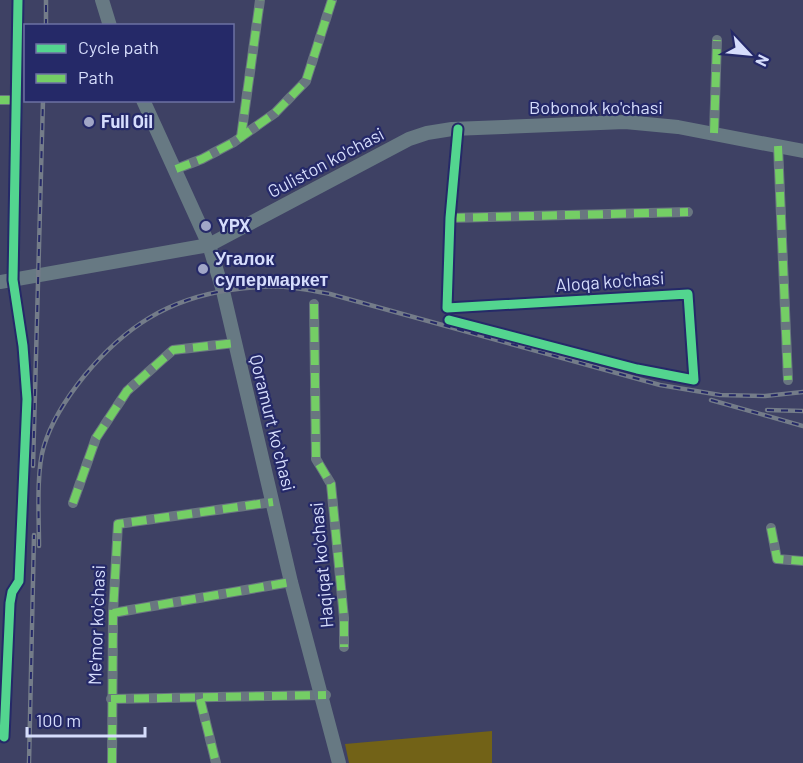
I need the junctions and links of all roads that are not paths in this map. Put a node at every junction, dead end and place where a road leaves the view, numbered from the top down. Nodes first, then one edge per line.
1 (18, 0) edge
2 (102, 0) edge
3 (106, 0) edge
4 (260, 0) edge
5 (332, 0) edge
6 (109, 24) edge
7 (114, 24) edge
8 (717, 40) dead end
9 (0, 100) edge
10 (16, 100) junction
11 (144, 102) edge
12 (149, 102) edge
13 (458, 129) junction
14 (714, 133) junction
15 (241, 137) junction
16 (778, 146) junction
17 (803, 151) edge
18 (179, 169) junction
19 (688, 212) dead end
20 (450, 218) junction
21 (212, 244) junction
22 (7, 281) edge
23 (314, 304) dead end
24 (448, 320) dead end
25 (235, 344) junction
26 (788, 380) dead end
27 (273, 502) junction
28 (73, 503) dead end
29 (771, 528) dead end
30 (803, 561) edge
31 (291, 582) junction
32 (5, 603) edge
33 (113, 613) junction
34 (344, 647) dead end
35 (324, 695) junction
36 (111, 699) junction
37 (200, 699) junction
38 (4, 737) dead end
39 (112, 763) edge
40 (216, 763) edge
41 (339, 763) edge
42 (344, 763) edge

1 - 10 street
2 - 6 main road
3 - 7 main road
4 - 15 street
5 - 15 street
8 - 14 street
9 - 10 street
10 - 22 street
11 - 18 main road, Qoramurt koʻchasi
12 - 18 main road, Qoramurt koʻchasi
13 - 14 main road, Bobonok ko'chasi
13 - 20 street
13 - 21 main road, Guliston ko'chasi
14 - 16 main road, Bobonok ko'chasi
15 - 18 street
16 - 17 main road, Bobonok ko'chasi
16 - 26 street
18 - 21 main road, Qoramurt koʻchasi
19 - 20 street
20 - 24 street, Aloqa ko'chasi
21 - 22 main road, Guliston ko'chasi
21 - 25 main road, Qoramurt koʻchasi
21 - 35 main road, Qoramurt koʻchasi
22 - 32 street
23 - 34 street, Haqiqat ko'chasi
25 - 27 main road, Qoramurt koʻchasi
25 - 28 street
27 - 31 main road, Qoramurt koʻchasi
27 - 33 street, Me'mor ko'chasi
29 - 30 street
31 - 33 street
31 - 35 main road, Qoramurt koʻchasi
32 - 38 street
33 - 36 street, Me'mor ko'chasi
35 - 37 street
35 - 41 main road, Qoramurt koʻchasi
35 - 42 main road, Qoramurt koʻchasi
36 - 37 street
36 - 39 street, Me'mor ko'chasi
37 - 40 street

